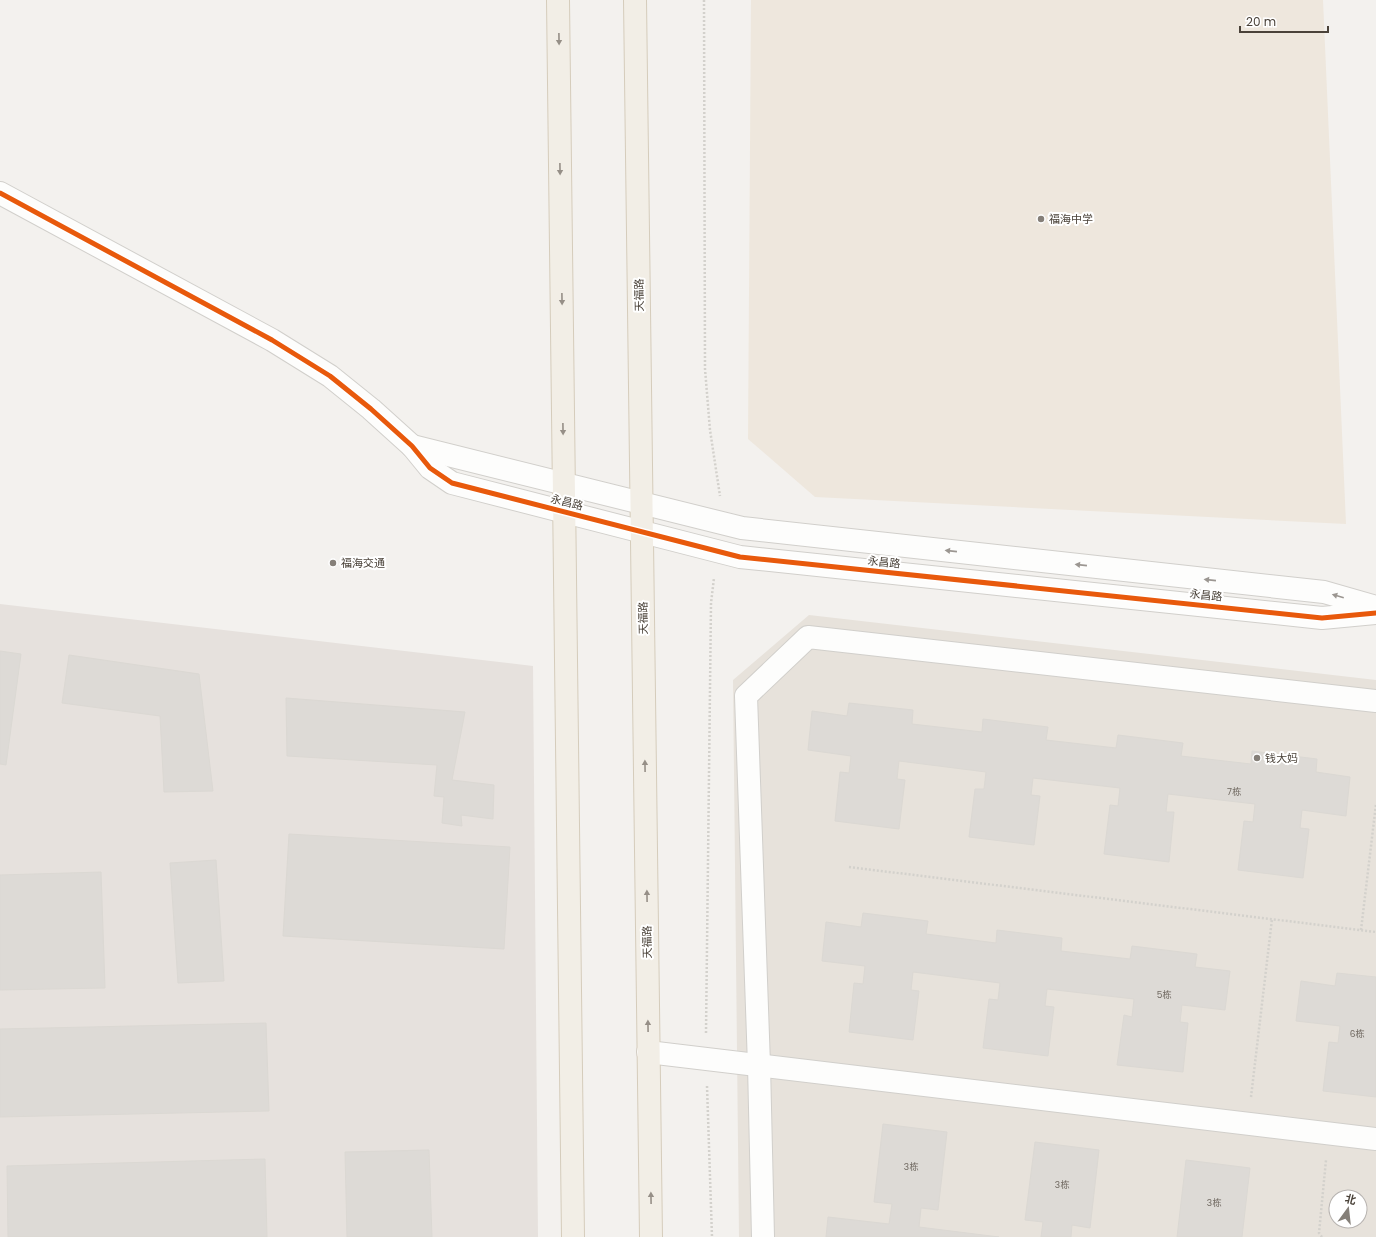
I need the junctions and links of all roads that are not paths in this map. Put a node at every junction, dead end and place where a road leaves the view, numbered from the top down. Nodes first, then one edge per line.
1 (558, 0) edge
2 (635, 0) edge
3 (0, 193) edge
4 (412, 446) junction
5 (564, 484) junction
6 (642, 503) junction
7 (564, 512) junction
8 (642, 532) junction
9 (1376, 607) edge
10 (1376, 613) edge
11 (1376, 701) edge
12 (648, 1052) junction
13 (759, 1065) junction
14 (1376, 1139) edge
15 (573, 1237) edge
16 (651, 1237) edge
17 (763, 1237) edge

1 -> 5 main road
2 - 6 main road, 天福路
3 - 4 street
4 - 5 street, 永昌路
4 - 7 street, 永昌路
5 - 6 street, 永昌路
5 - 7 main road
6 - 8 main road, 天福路
9 -> 6 street, 永昌路
7 - 8 street, 永昌路
7 - 15 main road
8 - 10 street, 永昌路
12 -> 8 main road, 天福路
11 - 13 street
12 - 13 street
16 -> 12 main road, 天福路
13 - 14 street
13 - 17 street

